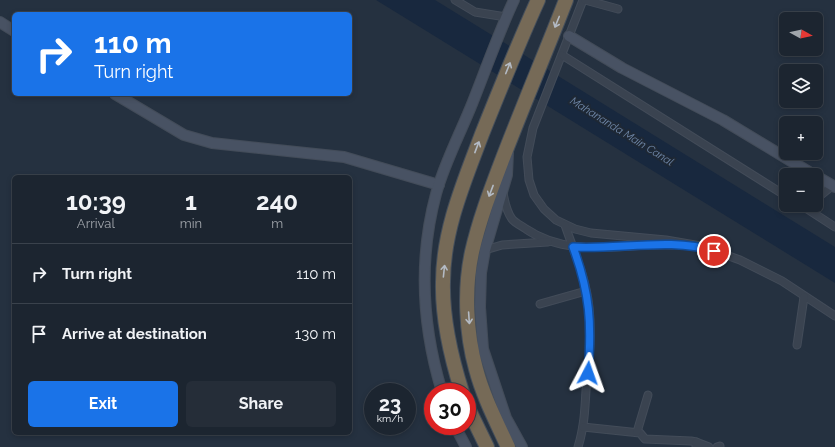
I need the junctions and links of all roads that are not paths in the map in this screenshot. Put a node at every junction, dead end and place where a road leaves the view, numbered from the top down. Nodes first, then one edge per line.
1 (455, 0) edge
2 (514, 0) edge
3 (538, 0) edge
4 (566, 0) edge
5 (584, 0) edge
6 (618, 9) dead end
7 (506, 17) junction
8 (0, 22) edge
9 (12, 30) edge
10 (569, 36) junction
11 (562, 55) junction
12 (118, 96) edge
13 (509, 141) junction
14 (802, 168) edge
15 (823, 181) edge
16 (439, 184) junction
17 (833, 187) edge
18 (779, 192) edge
19 (503, 193) junction
20 (823, 194) edge
21 (814, 212) edge
22 (564, 225) junction
23 (835, 227) edge
24 (551, 242) junction
25 (701, 246) junction
26 (573, 247) junction
27 (486, 250) junction
28 (586, 291) junction
29 (804, 297) junction
30 (540, 304) dead end
31 (835, 316) edge
32 (797, 345) dead end
33 (439, 383) edge
34 (459, 383) edge
35 (648, 395) dead end
36 (476, 424) edge
37 (583, 427) junction
38 (637, 432) junction
39 (460, 435) edge
40 (696, 445) edge
41 (466, 447) edge
42 (487, 447) edge
43 (508, 447) edge
44 (522, 447) edge
45 (578, 447) edge
46 (709, 447) edge

1 - 7 street
2 - 7 street
34 -> 3 highway
4 -> 13 highway
5 - 6 street
5 - 10 street
7 - 16 street
8 - 9 street
10 - 11 street
10 - 14 street
11 - 18 street
11 - 22 street
12 - 16 street
13 - 19 street
13 -> 43 highway
15 - 17 street
16 - 33 street
17 - 20 street
19 - 24 street
19 - 27 street
21 - 23 street
22 - 25 street
22 - 26 street
24 - 26 street
24 - 27 street
25 - 26 street
25 - 29 street
26 - 28 street
27 - 44 street
28 - 30 street
28 - 37 street
29 - 31 street
29 - 32 street
35 - 38 street
36 - 42 highway
37 - 38 street
37 - 45 street
38 - 40 street
39 - 41 street
40 - 46 street

